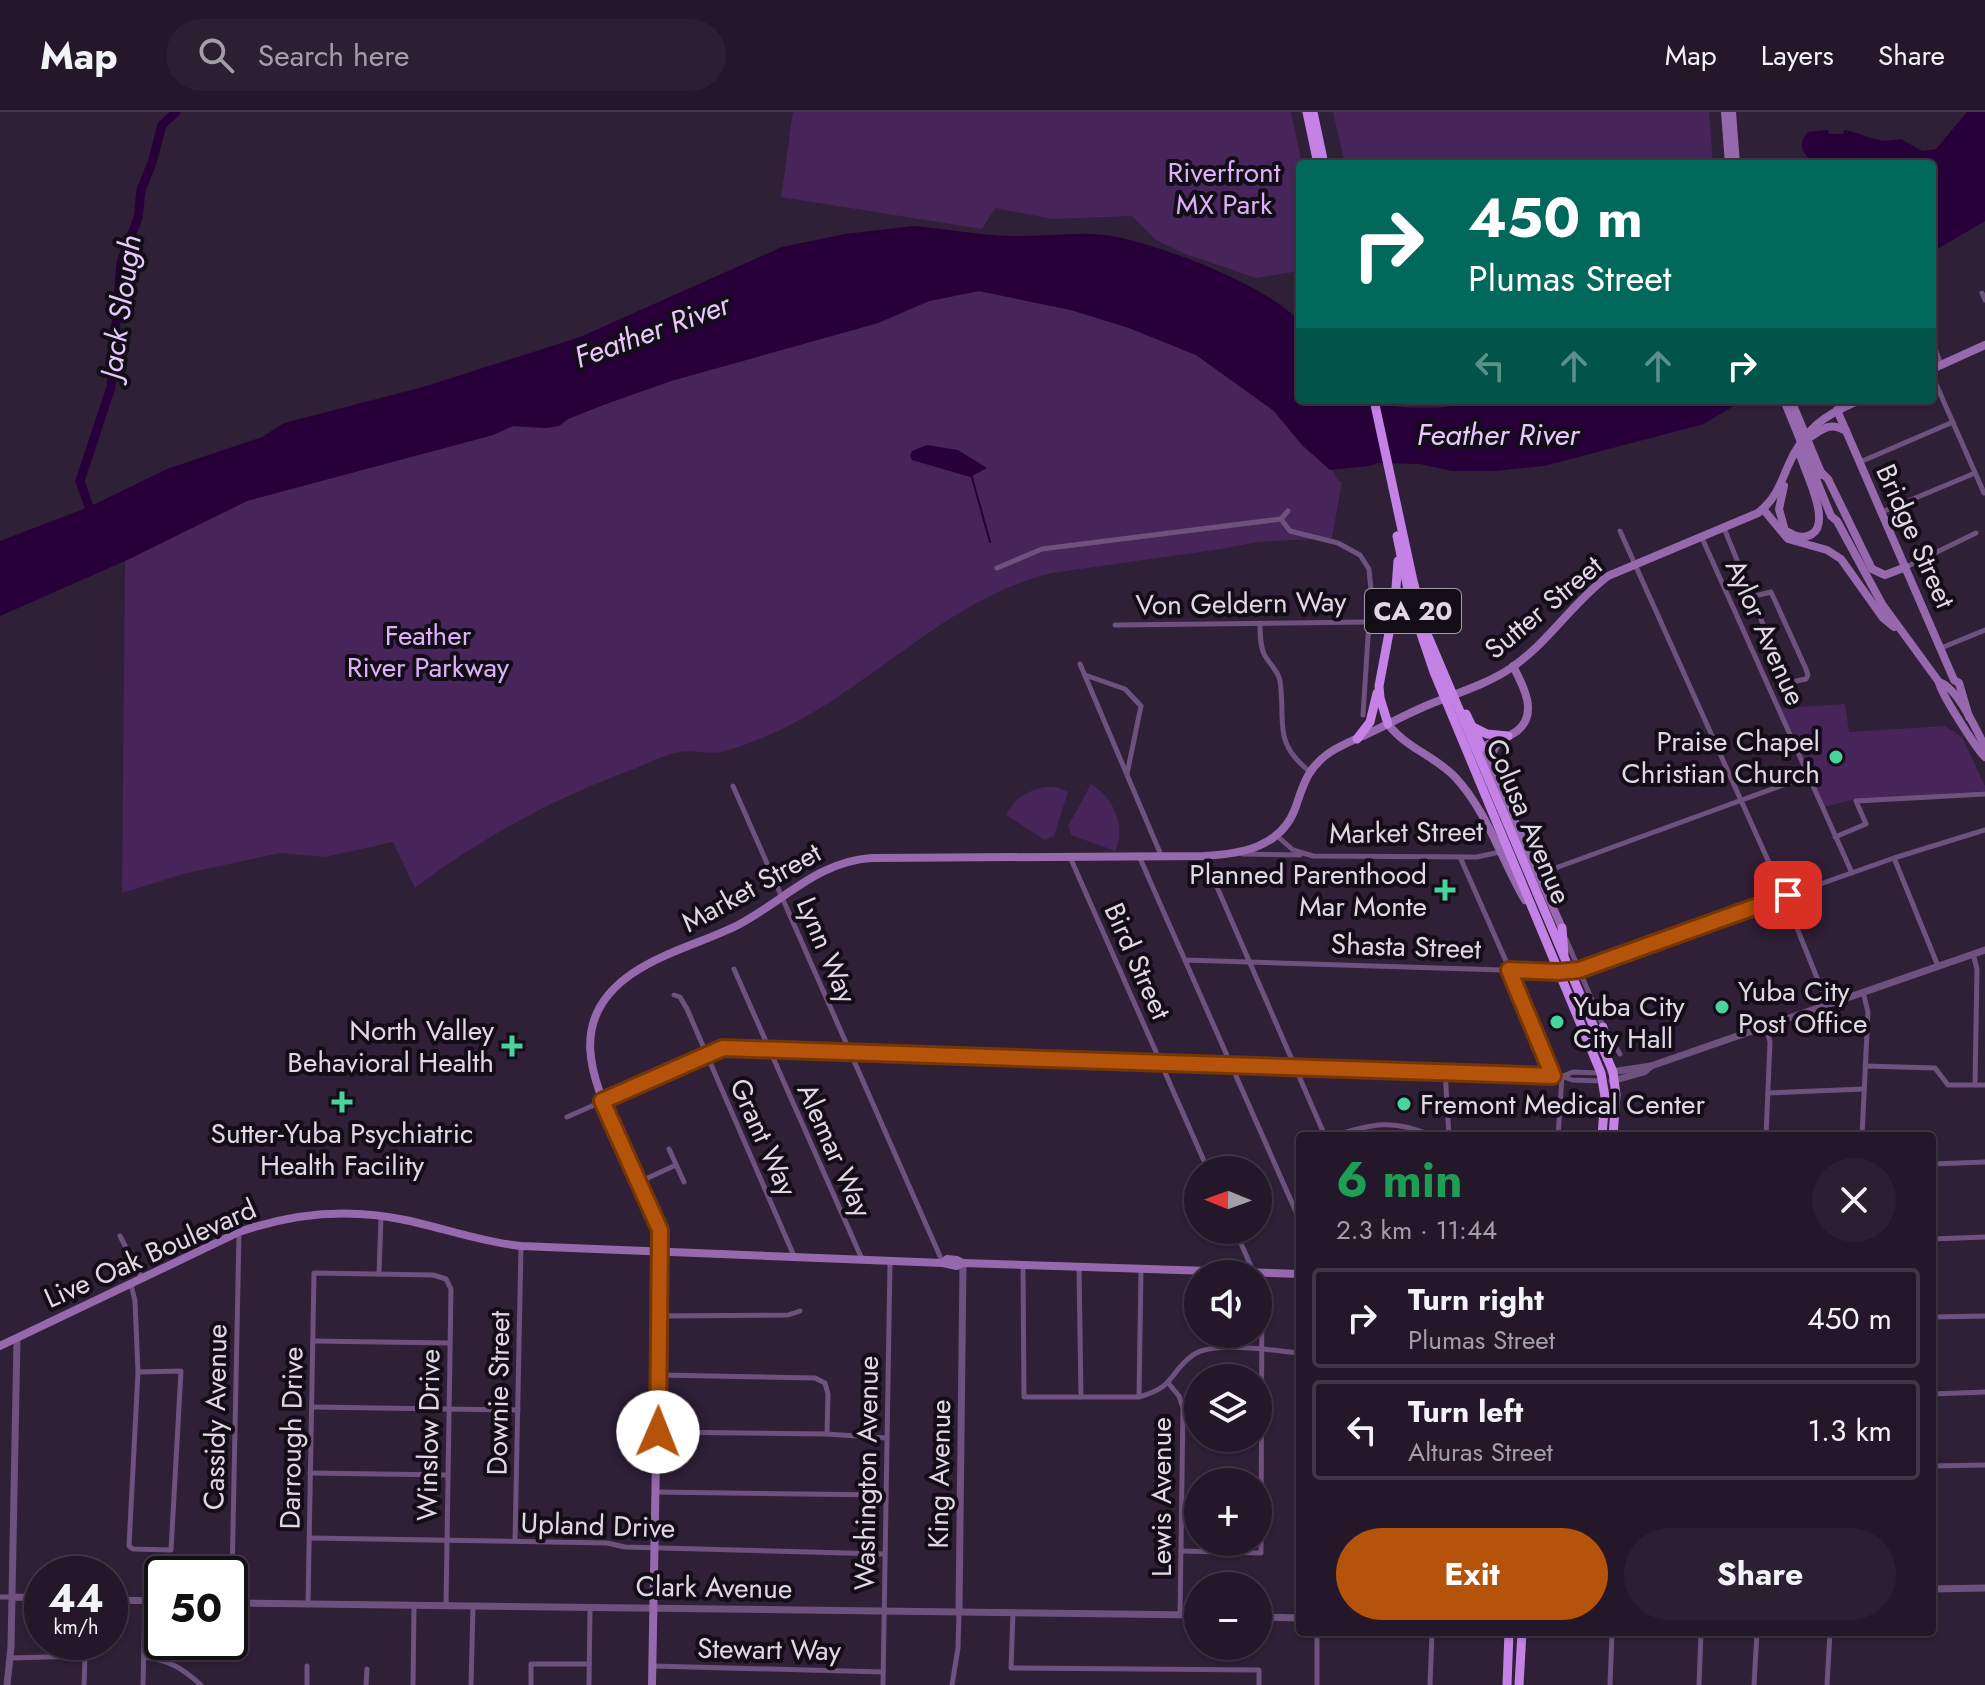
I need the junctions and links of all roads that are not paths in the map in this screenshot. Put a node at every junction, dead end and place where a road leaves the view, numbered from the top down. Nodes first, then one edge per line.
1 (1307, 112) edge
2 (1313, 112) edge
3 (1725, 112) edge
4 (1732, 112) edge
5 (1317, 160) edge
6 (1323, 160) edge
7 (1729, 160) edge
8 (1736, 160) edge
9 (1982, 293) dead end
10 (1985, 300) edge
11 (1985, 345) edge
12 (1936, 370) edge
13 (1936, 373) edge
14 (1369, 404) edge
15 (1375, 404) edge
16 (1785, 404) edge
17 (1792, 404) edge
18 (1851, 404) edge
19 (1837, 410) junction
20 (1953, 422) junction
21 (1846, 432) junction
22 (1802, 442) junction
23 (1809, 462) junction
24 (1860, 462) junction
25 (1821, 472) junction
26 (1975, 473) junction
27 (1785, 474) junction
28 (1984, 493) edge
29 (1765, 507) junction
30 (1288, 511) dead end
31 (1882, 512) junction
32 (1281, 519) junction
33 (1837, 521) junction
34 (1397, 527) junction
35 (1784, 527) junction
36 (1724, 528) junction
37 (1620, 531) dead end
38 (1976, 533) dead end
39 (1702, 538) junction
40 (1634, 563) junction
41 (1906, 567) junction
42 (997, 568) dead end
43 (1751, 597) junction
44 (1367, 622) junction
45 (1260, 623) junction
46 (1115, 625) dead end
47 (1985, 630) edge
48 (1901, 632) junction
49 (1941, 648) junction
50 (1080, 664) dead end
51 (1513, 666) junction
52 (1084, 675) junction
53 (1939, 682) junction
54 (1445, 683) junction
55 (1379, 686) junction
56 (1457, 710) junction
57 (1363, 715) dead end
58 (1969, 717) junction
59 (1388, 724) junction
60 (1471, 725) junction
61 (1508, 736) junction
62 (1357, 739) junction
63 (1482, 747) junction
64 (1985, 752) edge
65 (1309, 771) junction
66 (1127, 776) junction
67 (1808, 776) junction
68 (1496, 779) junction
69 (733, 786) dead end
70 (1985, 794) edge
71 (1741, 799) junction
72 (1985, 830) edge
73 (1276, 835) junction
74 (1835, 837) junction
75 (1500, 852) junction
76 (1233, 854) junction
77 (1161, 855) junction
78 (1070, 856) junction
79 (1139, 856) junction
80 (1204, 856) junction
81 (1313, 856) junction
82 (1460, 857) junction
83 (1894, 858) junction
84 (1852, 873) junction
85 (1539, 874) junction
86 (782, 895) junction
87 (1784, 896) junction
88 (1532, 911) junction
89 (1562, 928) junction
90 (1985, 950) edge
91 (1973, 954) junction
92 (1564, 957) junction
93 (1185, 960) junction
94 (1250, 961) junction
95 (1938, 966) junction
96 (734, 969) dead end
97 (1509, 970) junction
98 (1574, 971) junction
99 (1558, 972) junction
100 (1863, 992) junction
101 (674, 995) dead end
102 (1828, 1005) junction
103 (1603, 1027) junction
104 (1766, 1027) junction
105 (768, 1050) junction
106 (850, 1052) junction
107 (706, 1054) junction
108 (1620, 1054) dead end
109 (1608, 1060) junction
110 (1161, 1064) junction
111 (1231, 1066) junction
112 (1865, 1066) junction
113 (1294, 1067) junction
114 (1445, 1071) junction
115 (1553, 1076) junction
116 (1562, 1076) junction
117 (1614, 1076) junction
118 (1602, 1077) junction
119 (1975, 1085) junction
120 (1985, 1085) edge
121 (1864, 1089) junction
122 (1768, 1093) junction
123 (602, 1101) junction
124 (567, 1117) dead end
125 (1323, 1132) edge
126 (1346, 1132) edge
127 (1424, 1132) edge
128 (1449, 1132) edge
129 (1558, 1132) edge
130 (1602, 1132) edge
131 (1613, 1132) edge
132 (1766, 1132) edge
133 (1862, 1132) edge
134 (669, 1149) dead end
135 (1202, 1156) edge
136 (1985, 1162) edge
137 (1936, 1164) edge
138 (676, 1165) junction
139 (639, 1182) junction
140 (684, 1182) dead end
141 (1296, 1212) edge
142 (381, 1216) junction
143 (239, 1232) junction
144 (120, 1236) dead end
145 (1985, 1237) edge
146 (1936, 1239) edge
147 (521, 1246) junction
148 (660, 1251) junction
149 (794, 1256) junction
150 (862, 1259) junction
151 (890, 1261) junction
152 (943, 1263) junction
153 (963, 1263) junction
154 (1023, 1265) junction
155 (1079, 1267) junction
156 (1141, 1270) junction
157 (1184, 1271) edge
158 (1272, 1273) edge
159 (379, 1274) junction
160 (1296, 1274) edge
161 (142, 1278) junction
162 (131, 1284) junction
163 (800, 1311) dead end
164 (659, 1316) junction
165 (1985, 1316) edge
166 (1936, 1317) edge
167 (17, 1339) junction
168 (313, 1341) junction
169 (450, 1343) junction
170 (0, 1346) edge
171 (1261, 1350) junction
172 (1296, 1353) edge
173 (138, 1372) junction
174 (659, 1375) junction
175 (1169, 1384) junction
176 (1985, 1392) edge
177 (1936, 1394) edge
178 (1081, 1397) junction
179 (1139, 1397) junction
180 (312, 1407) junction
181 (449, 1409) junction
182 (518, 1410) junction
183 (658, 1432) junction
184 (827, 1434) junction
185 (886, 1438) junction
186 (1985, 1465) edge
187 (1936, 1466) edge
188 (310, 1473) junction
189 (447, 1475) junction
190 (656, 1492) junction
191 (886, 1495) junction
192 (309, 1538) junction
193 (446, 1540) junction
194 (515, 1541) junction
195 (655, 1547) junction
196 (1181, 1551) junction
197 (885, 1554) junction
198 (232, 1556) edge
199 (1985, 1588) edge
200 (1936, 1589) edge
201 (0, 1597) edge
202 (12, 1597) junction
203 (24, 1597) edge
204 (248, 1603) edge
205 (308, 1605) junction
206 (414, 1607) junction
207 (446, 1607) junction
208 (473, 1607) junction
209 (654, 1608) junction
210 (590, 1609) junction
211 (885, 1611) junction
212 (959, 1611) junction
213 (1013, 1612) junction
214 (1180, 1615) junction
215 (1184, 1615) edge
216 (1272, 1617) edge
217 (1296, 1618) edge
218 (1317, 1636) edge
219 (1432, 1636) edge
220 (1509, 1636) edge
221 (1522, 1636) edge
222 (1612, 1636) edge
223 (1701, 1636) edge
224 (1757, 1636) edge
225 (1830, 1636) edge
226 (144, 1657) edge
227 (10, 1658) junction
228 (164, 1660) edge
229 (589, 1664) junction
230 (307, 1666) dead end
231 (653, 1666) junction
232 (367, 1669) dead end
233 (883, 1672) junction
234 (7, 1685) edge
235 (84, 1685) edge
236 (143, 1685) edge
237 (201, 1685) edge
238 (307, 1685) edge
239 (366, 1685) edge
240 (413, 1685) edge
241 (471, 1685) edge
242 (531, 1685) edge
243 (589, 1685) edge
244 (652, 1685) edge
245 (883, 1685) edge
246 (952, 1685) edge
247 (1259, 1685) edge
248 (1317, 1685) edge
249 (1430, 1685) edge
250 (1507, 1685) edge
251 (1519, 1685) edge
252 (1610, 1685) edge
253 (1699, 1685) edge
254 (1754, 1685) edge
255 (1827, 1685) edge

1 - 5 highway
2 - 6 highway
3 - 7 main road
4 - 8 main road
9 - 10 street
11 - 12 main road
13 - 20 street
14 - 34 highway, CA 20
15 - 34 highway, CA 20
16 - 23 main road
17 - 23 main road
18 - 19 main road
19 - 21 main road, Bridge Street
19 - 22 main road
20 - 24 street
20 - 26 street
21 - 22 main road
21 - 24 main road, Bridge Street
22 - 27 main road
23 - 25 main road, Bridge Street
23 - 33 main road, Bridge Street
23 - 35 main road
24 - 31 main road, Bridge Street
25 - 33 main road, Bridge Street
25 - 41 main road
26 - 28 street
26 - 31 street
27 - 29 main road
27 - 35 main road
29 - 35 main road
29 - 36 main road, Sutter Street
29 - 48 main road
30 - 32 street
31 - 41 main road, Bridge Street
32 - 42 street
32 - 44 street
33 - 48 main road, Bridge Street
34 - 54 highway, CA 20
34 - 54 highway, CA 20
34 - 55 highway
36 - 39 main road, Sutter Street
36 - 43 street
37 - 40 street
38 - 41 street
39 - 40 main road, Sutter Street
39 - 67 street, Aylor Avenue
40 - 51 main road, Sutter Street
40 - 71 street
41 - 49 main road, Bridge Street
43 - 43 street
44 - 45 street, Von Geldern Way
44 - 57 street
45 - 46 street, Von Geldern Way
45 - 65 street
47 - 49 street
48 - 53 main road, Bridge Street
49 - 58 main road, Bridge Street
50 - 52 street
51 - 59 main road, Sutter Street
51 - 61 main road
52 - 66 street
52 - 66 street
53 - 58 main road, Bridge Street
53 - 64 main road, Bridge Street
54 - 56 highway
55 - 59 highway
55 - 62 highway
56 - 60 highway
56 - 88 highway, Colusa Avenue
56 - 92 highway, Colusa Avenue
58 - 64 main road, Bridge Street
59 - 62 main road, Sutter Street
59 - 75 main road
60 - 61 highway
60 - 63 highway
61 - 63 main road
61 - 68 main road
62 - 65 main road, Sutter Street
63 - 68 main road, Colusa Avenue
65 - 73 main road
66 - 77 street
67 - 71 street
67 - 74 street, Aylor Avenue
68 - 85 main road, Colusa Avenue
69 - 86 street, Lynn Way
70 - 74 street
71 - 85 street
71 - 87 street
72 - 83 street, Shasta Street
73 - 76 main road, Market Street
73 - 81 street, Market Street
74 - 84 street, Aylor Avenue
75 - 82 street, Market Street
75 - 88 main road
76 - 80 main road, Market Street
76 - 81 street, Market Street
77 - 79 main road, Market Street
77 - 80 main road, Market Street
78 - 79 main road, Market Street
78 - 86 main road, Market Street
78 - 110 street, Bird Street
79 - 93 street
80 - 94 street
81 - 82 street, Market Street
82 - 97 street
83 - 84 street, Shasta Street
83 - 95 street
84 - 87 street, Shasta Street
85 - 89 main road, Colusa Avenue
86 - 106 street, Lynn Way
86 - 123 main road, Market Street
87 - 98 street, Shasta Street
87 - 102 street
88 - 99 highway, Colusa Avenue
89 - 92 highway
89 - 98 street, Colusa Avenue
90 - 91 street
91 - 95 street
91 - 119 street
92 - 98 highway, Colusa Avenue
93 - 94 street, Shasta Street
93 - 111 street
94 - 97 street, Shasta Street
94 - 113 street
95 - 100 street
96 - 105 street, Alemar Way
97 - 99 street, Shasta Street
97 - 115 street
98 - 99 street, Shasta Street
98 - 103 street, Colusa Avenue
98 - 109 highway, Colusa Avenue
99 - 118 highway, Colusa Avenue
100 - 102 street
100 - 112 street
101 - 107 street, Grant Way
102 - 104 street
103 - 108 street, Colusa Avenue
103 - 109 highway
104 - 117 street
104 - 122 street
105 - 106 street
105 - 107 street
105 - 150 street, Alemar Way
106 - 110 street
106 - 152 street, Lynn Way
107 - 123 street
107 - 149 street, Grant Way
109 - 117 highway, Colusa Avenue
110 - 111 street
110 - 135 street, Bird Street
111 - 113 street
111 - 141 street
112 - 119 street
112 - 121 street
113 - 114 street
113 - 125 street
114 - 115 street
114 - 128 street
115 - 116 street
116 - 118 street
116 - 129 street
117 - 118 street
117 - 131 highway, Colusa Avenue
118 - 130 highway, Colusa Avenue
119 - 120 street
121 - 122 street
121 - 133 street
122 - 132 street
123 - 124 street
123 - 139 main road, Market Street
126 - 127 street
134 - 138 street
136 - 137 street
138 - 139 street
138 - 140 street
139 - 148 main road, Market Street
142 - 143 main road, Live Oak Boulevard
142 - 147 main road, Live Oak Boulevard
142 - 159 street
143 - 161 main road, Live Oak Boulevard
143 - 198 street, Cassidy Avenue
144 - 161 street
145 - 146 street
147 - 148 main road, Live Oak Boulevard
147 - 182 street, Downie Street
148 - 149 main road, Live Oak Boulevard
148 - 164 main road, Market Street
149 - 150 main road, Live Oak Boulevard
150 - 151 main road, Live Oak Boulevard
151 - 152 main road, Live Oak Boulevard
151 - 185 street, Washington Avenue
152 - 153 main road, Live Oak Boulevard
153 - 154 main road, Live Oak Boulevard
153 - 212 street, King Avenue
154 - 155 main road, Live Oak Boulevard
154 - 178 street
155 - 156 main road, Live Oak Boulevard
155 - 178 street
156 - 157 main road, Live Oak Boulevard
156 - 179 street
158 - 160 main road, Live Oak Boulevard
159 - 168 street, Darrough Drive
159 - 169 street, Winslow Drive
161 - 162 main road, Live Oak Boulevard
162 - 167 main road, Live Oak Boulevard
162 - 173 street
163 - 164 street
164 - 174 main road, Market Street
165 - 166 street
167 - 170 main road, Live Oak Boulevard
167 - 202 street
168 - 169 street
168 - 180 street, Darrough Drive
169 - 181 street, Winslow Drive
171 - 172 street
171 - 175 street
171 - 196 street
173 - 173 street
174 - 183 main road, Market Street
174 - 184 street
175 - 179 street
175 - 196 street, Lewis Avenue
176 - 177 street
178 - 179 street
180 - 181 street
180 - 188 street, Darrough Drive
181 - 182 street
181 - 189 street, Winslow Drive
182 - 194 street, Downie Street
183 - 184 street
183 - 190 main road, Market Street
184 - 185 street
185 - 191 street, Washington Avenue
186 - 187 street
188 - 189 street
188 - 192 street, Darrough Drive
189 - 193 street, Winslow Drive
190 - 191 street
190 - 195 main road, Market Street
191 - 197 street, Washington Avenue
192 - 193 street, Upland Drive
192 - 205 street, Darrough Drive
193 - 194 street, Upland Drive
193 - 207 street, Winslow Drive
194 - 195 street, Upland Drive
195 - 197 street, Upland Drive
195 - 209 main road, Market Street
196 - 214 street, Lewis Avenue
197 - 211 street, Washington Avenue
199 - 200 street
201 - 202 street
202 - 203 street
202 - 227 street
204 - 205 street, Clark Avenue
205 - 206 street, Clark Avenue
206 - 207 street, Clark Avenue
206 - 240 street
207 - 208 street, Clark Avenue
208 - 210 street, Clark Avenue
208 - 241 street
209 - 210 street, Clark Avenue
209 - 211 street, Clark Avenue
209 - 231 main road, Market Street
210 - 229 street
211 - 212 street, Clark Avenue
211 - 233 street, Washington Avenue
212 - 213 street, Clark Avenue
212 - 246 street, King Avenue
213 - 214 street, Clark Avenue
213 - 247 street
214 - 215 street, Clark Avenue
216 - 217 street
218 - 248 street
219 - 249 street
220 - 250 highway
221 - 251 highway
222 - 252 street
223 - 253 street
224 - 254 street
225 - 255 street
226 - 236 street
227 - 234 street
227 - 235 street
228 - 237 street
229 - 242 street
229 - 243 street
230 - 238 street
231 - 233 street, Stewart Way
231 - 244 main road, Market Street
232 - 239 street
233 - 245 street, Washington Avenue

